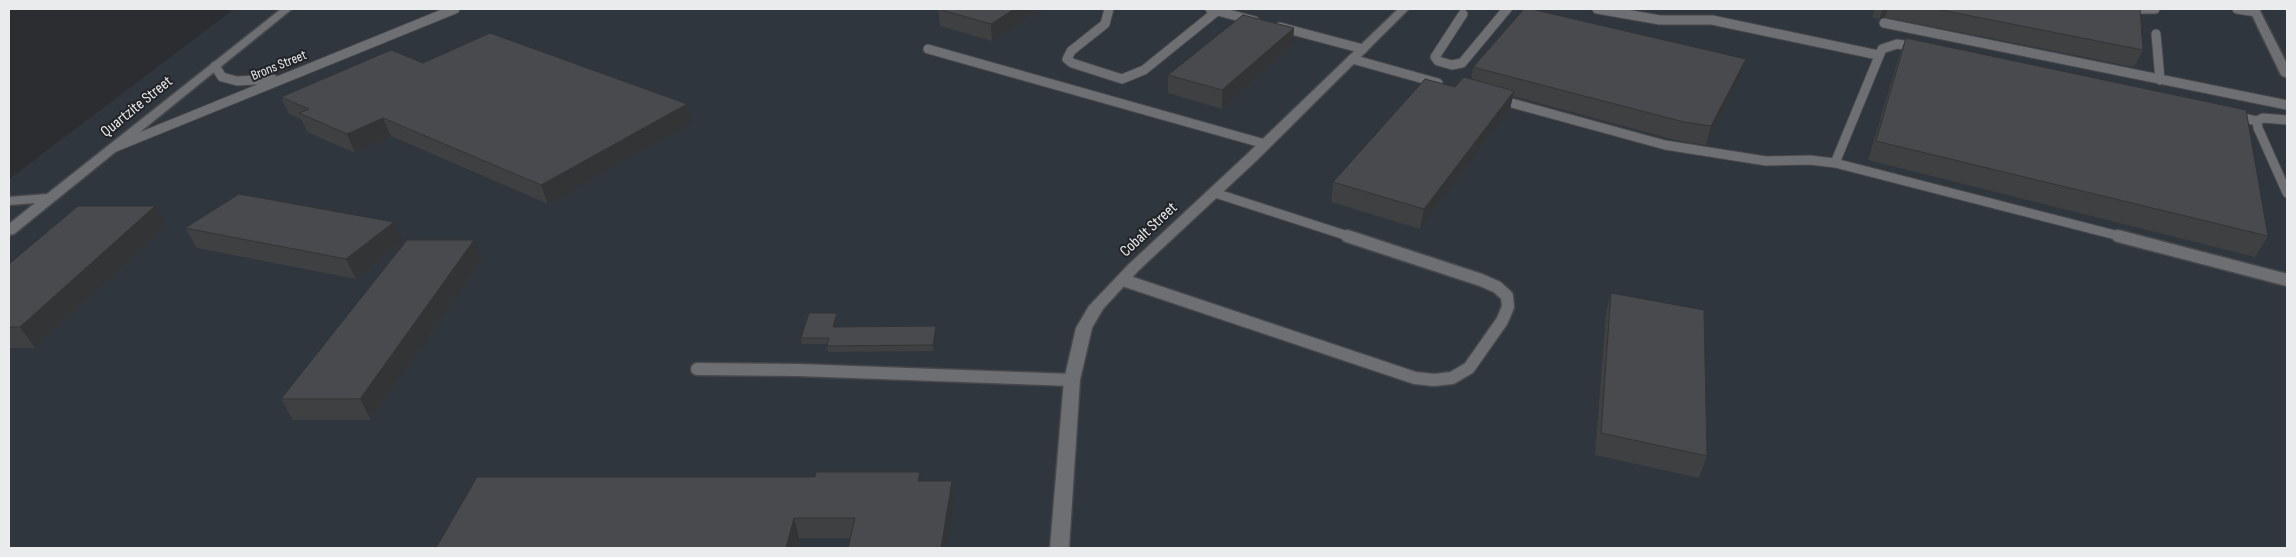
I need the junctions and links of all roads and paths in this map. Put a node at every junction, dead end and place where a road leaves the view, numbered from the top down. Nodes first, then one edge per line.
1 (287, 9) edge
2 (455, 9) edge
3 (1109, 9) edge
4 (1207, 9) edge
5 (1404, 9) edge
6 (1507, 9) edge
7 (1597, 9) edge
8 (2137, 9) edge
9 (2155, 9) edge
10 (2237, 9) edge
11 (2255, 10) edge
12 (1217, 11) junction
13 (1463, 14) dead end
14 (1262, 23) edge
15 (1884, 23) dead end
16 (1272, 25) edge
17 (2156, 34) dead end
18 (1363, 48) junction
19 (1925, 48) edge
20 (928, 49) dead end
21 (1878, 55) junction
22 (1352, 59) junction
23 (215, 66) junction
24 (299, 72) junction
25 (2287, 75) edge
26 (2160, 80) junction
27 (1445, 85) edge
28 (1482, 95) edge
29 (2287, 105) edge
30 (2228, 115) edge
31 (2287, 120) edge
32 (2257, 121) junction
33 (1266, 144) junction
34 (113, 148) junction
35 (1836, 163) junction
36 (1215, 193) junction
37 (2287, 194) edge
38 (49, 198) junction
39 (9, 201) edge
40 (9, 231) edge
41 (1123, 280) junction
42 (2287, 280) edge
43 (697, 369) dead end
44 (1072, 380) junction
45 (1059, 548) edge

1 - 23 street, Quartzite Street
2 - 24 lane, Brons Street
3 - 12 lane
4 - 12 lane
5 - 18 street, Cobalt Street
6 - 13 lane
7 - 21 lane
8 - 9 lane
10 - 11 lane
11 - 25 street
12 - 14 lane
15 - 26 lane
16 - 18 lane
17 - 26 lane
18 - 22 street, Cobalt Street
19 - 21 lane
20 - 33 lane
21 - 35 lane
22 - 27 lane
22 - 33 street, Cobalt Street
23 - 24 lane
23 - 34 street, Quartzite Street
24 - 34 lane, Brons Street
26 - 29 lane
28 - 35 lane
30 - 32 lane
31 - 32 lane
32 - 37 lane
33 - 36 street, Cobalt Street
34 - 38 street, Quartzite Street
35 - 42 lane
36 - 41 street, Cobalt Street
36 - 41 lane
38 - 39 street
38 - 40 street, Quartzite Street
41 - 44 street, Cobalt Street
43 - 44 lane
44 - 45 street, Cobalt Street

